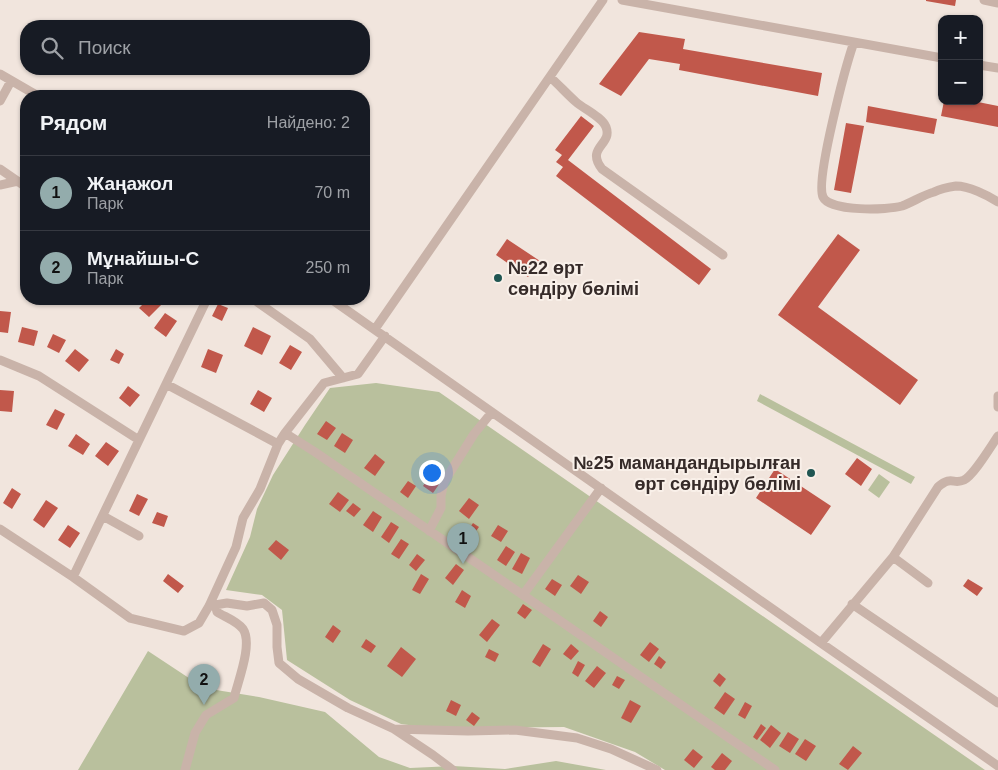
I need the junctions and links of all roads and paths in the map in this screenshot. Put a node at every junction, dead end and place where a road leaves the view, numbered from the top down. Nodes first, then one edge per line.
1 (603, 0) edge
2 (622, 0) edge
3 (984, 0) edge
4 (998, 3) edge
5 (854, 42) junction
6 (938, 57) edge
7 (983, 66) edge
8 (998, 68) edge
9 (0, 74) edge
10 (550, 77) junction
11 (11, 81) junction
12 (27, 90) edge
13 (0, 101) edge
14 (0, 170) edge
15 (18, 181) joint
16 (0, 185) edge
17 (998, 202) edge
18 (723, 255) dead end
19 (201, 305) edge
20 (261, 305) edge
21 (340, 305) edge
22 (375, 329) junction
23 (385, 336) junction
24 (0, 360) edge
25 (343, 378) junction
26 (166, 384) junction
27 (998, 396) edge
28 (998, 406) edge
29 (492, 412) junction
30 (285, 433) junction
31 (998, 436) edge
32 (139, 440) junction
33 (278, 444) junction
34 (601, 488) junction
35 (102, 516) junction
36 (0, 529) edge
37 (429, 531) junction
38 (140, 536) dead end
39 (893, 557) junction
40 (73, 577) junction
41 (928, 583) dead end
42 (523, 595) junction
43 (852, 604) junction
44 (212, 605) junction
45 (820, 642) junction
46 (998, 703) edge
47 (394, 729) junction
48 (998, 766) edge
49 (185, 770) edge
50 (453, 770) edge
51 (657, 770) edge
52 (775, 770) edge

1 - 10 street
2 - 5 street
3 - 4 street
5 - 6 street
5 - 17 street
7 - 8 street
9 - 11 street
10 - 18 street
10 - 22 street
11 - 12 street
11 - 13 street
14 - 15 street
15 - 16 street
19 - 26 street
20 - 25 street
21 - 22 street
22 - 23 street
23 - 25 street
23 - 29 street
24 - 32 street
25 - 30 street
26 - 32 street
26 - 33 street
27 - 28 street
29 - 34 street
29 - 37 street
30 - 33 street
30 - 37 street
31 - 39 street
32 - 35 street
33 - 44 street
34 - 42 street
34 - 45 street
35 - 38 street
35 - 40 street
36 - 40 street
37 - 42 street
39 - 41 street
39 - 43 street
40 - 44 street
42 - 52 street
43 - 45 street
43 - 46 street
44 - 47 street
44 - 49 street
45 - 48 street
47 - 50 street
47 - 51 street

